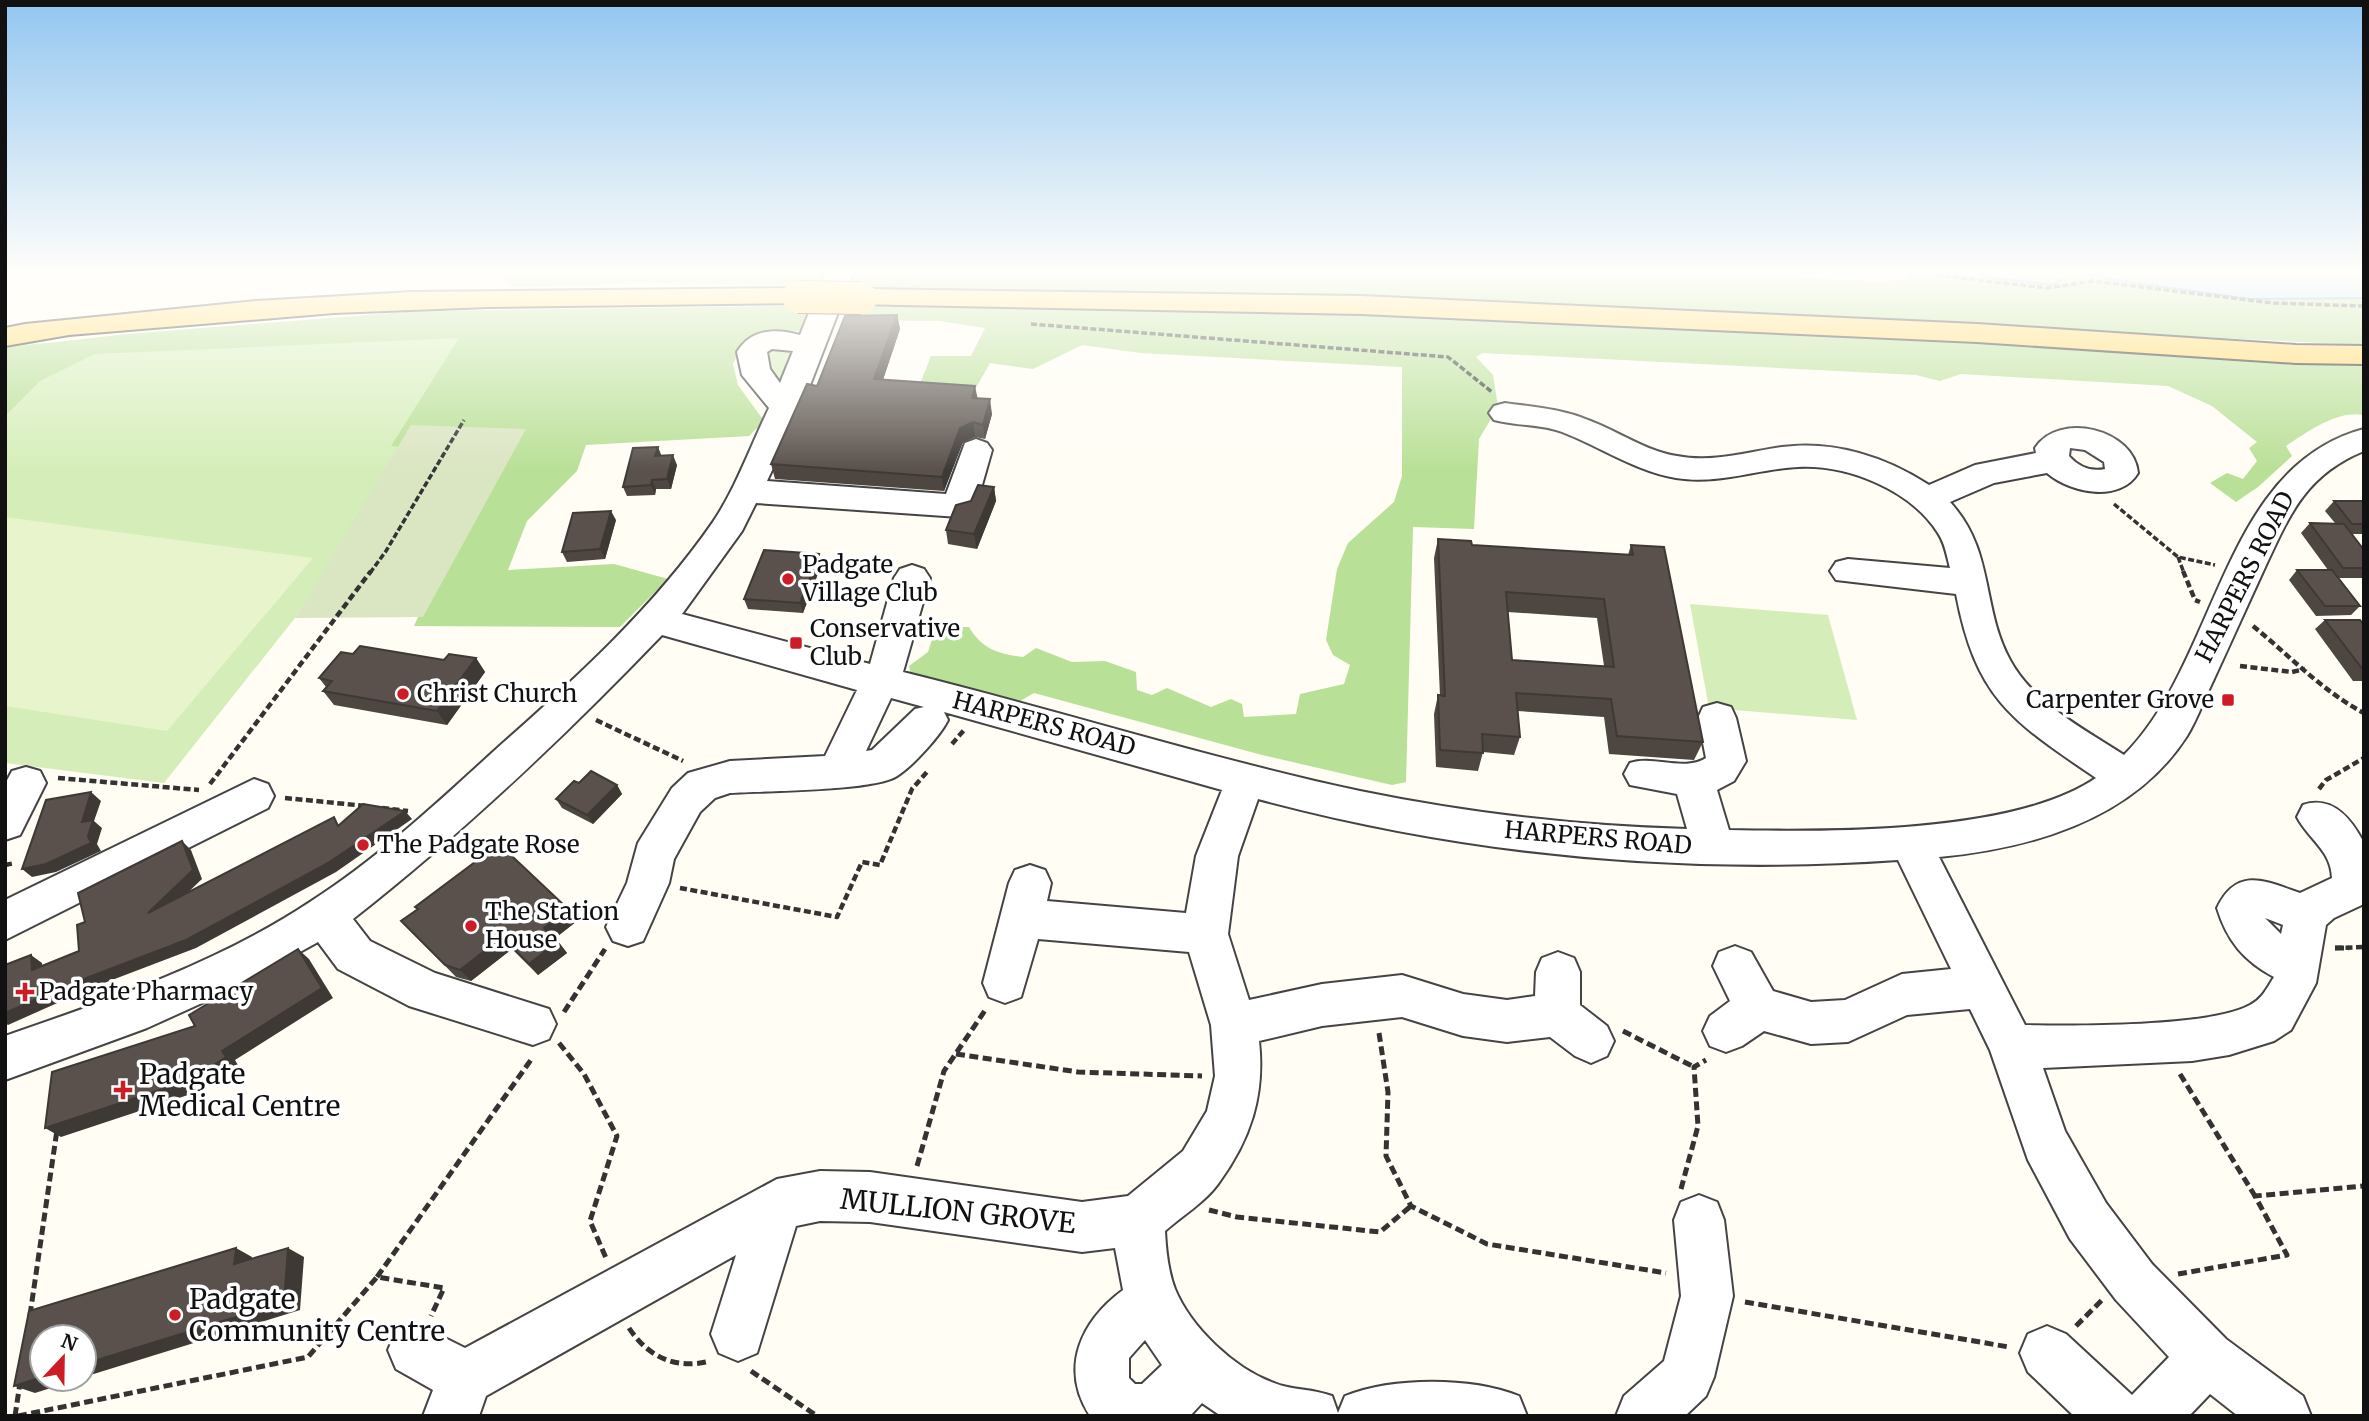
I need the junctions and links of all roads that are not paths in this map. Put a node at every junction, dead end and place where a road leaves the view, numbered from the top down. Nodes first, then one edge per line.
1 (805, 337) edge
2 (813, 337) edge
3 (2042, 337) edge
4 (2364, 355) edge
5 (786, 406) junction
6 (1497, 414) road end
7 (2364, 439) edge
8 (976, 450) dead end
9 (2084, 479) road end
10 (747, 491) junction
11 (1927, 499) junction
12 (1848, 571) dead end
13 (912, 579) dead end
14 (1969, 583) junction
15 (657, 620) junction
16 (880, 680) junction
17 (1717, 719) dead end
18 (938, 735) road end
19 (837, 771) junction
20 (1644, 774) dead end
21 (2126, 777) junction
22 (1246, 778) junction
23 (1693, 778) junction
24 (26, 783) dead end
25 (254, 796) dead end
26 (2318, 817) road end
27 (5, 823) edge
28 (1910, 842) junction
29 (1713, 847) junction
30 (2358, 891) edge
31 (2308, 915) junction
32 (325, 916) junction
33 (5, 921) edge
34 (628, 927) road end
35 (1206, 934) junction
36 (1735, 965) dead end
37 (2298, 967) junction
38 (1005, 983) road end
39 (1981, 987) junction
40 (1569, 1009) dead end
41 (1234, 1025) junction
42 (542, 1028) road end
43 (2012, 1046) junction
44 (5, 1058) edge
45 (777, 1204) junction
46 (1152, 1210) junction
47 (1699, 1220) road end
48 (1153, 1300) junction
49 (734, 1339) road end
50 (415, 1350) road end
51 (2047, 1353) road end
52 (2207, 1358) junction
53 (1199, 1364) junction
54 (458, 1397) edge
55 (1312, 1416) edge
56 (1365, 1416) edge
57 (1499, 1416) edge
58 (1644, 1416) edge
59 (2115, 1416) edge
60 (2150, 1416) edge
61 (2283, 1416) edge

1 - 5 street
2 - 5 street
3 - 4 main road, bridge
5 - 10 street
6 - 11 street
7 - 21 street, HARPERS ROAD
8 - 10 street
9 - 11 street
10 - 15 street
11 - 14 street
12 - 14 street
13 - 16 street
14 - 21 street
15 - 16 street, HARPERS ROAD
15 - 32 street
16 - 19 street
16 - 22 street, HARPERS ROAD
17 - 23 street
18 - 19 street
19 - 34 street
20 - 23 street
21 - 28 street, HARPERS ROAD
22 - 29 street, HARPERS ROAD
22 - 35 street
23 - 29 street
24 - 27 street
25 - 33 street
26 - 30 street
28 - 29 street, HARPERS ROAD
28 - 39 street
30 - 31 street
31 - 37 street
31 - 37 street
32 - 42 street
32 - 44 street
35 - 38 street
35 - 41 street
36 - 39 street
37 - 43 street
39 - 43 street
40 - 41 street
41 - 46 street
43 - 52 street
45 - 46 street, MULLION GROVE
45 - 49 street
45 - 54 street, MULLION GROVE
46 - 48 street
47 - 58 street
48 - 53 street
48 - 53 street
50 - 54 street, MULLION GROVE
51 - 59 street
52 - 60 street
52 - 61 street
53 - 55 street
56 - 57 street

